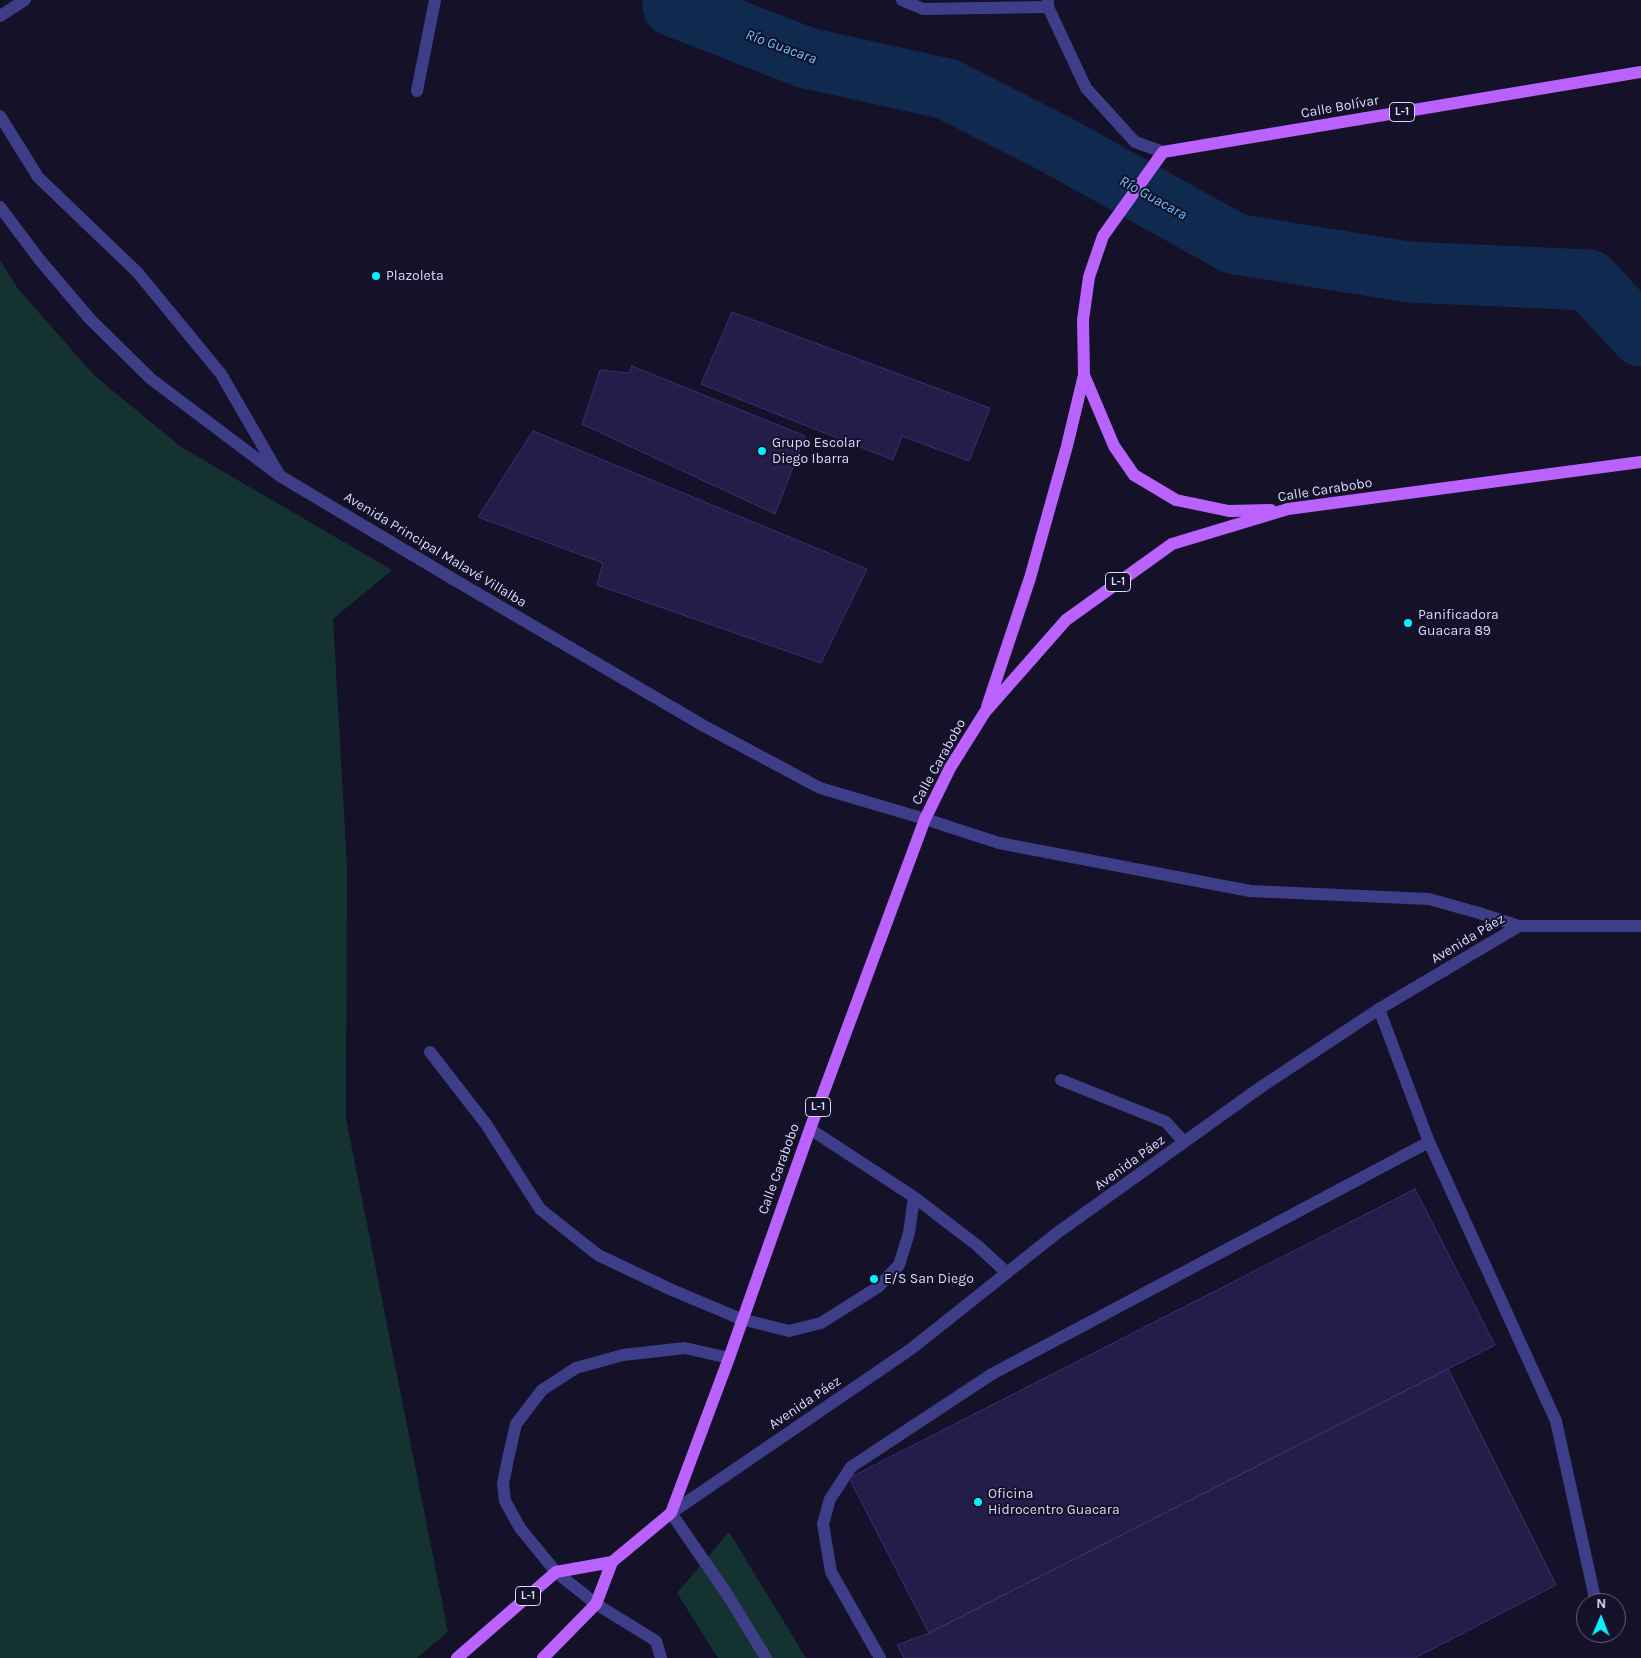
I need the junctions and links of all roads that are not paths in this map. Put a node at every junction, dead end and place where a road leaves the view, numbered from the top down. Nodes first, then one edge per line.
1 (25, 0) edge
2 (435, 0) edge
3 (902, 0) edge
4 (11, 4) edge
5 (1048, 4) edge
6 (0, 16) edge
7 (1641, 72) edge
8 (417, 91) dead end
9 (0, 116) edge
10 (1163, 152) junction
11 (0, 208) edge
12 (1084, 375) junction
13 (1640, 462) edge
14 (280, 476) junction
15 (1288, 509) junction
16 (985, 712) junction
17 (925, 819) junction
18 (1519, 926) junction
19 (1641, 926) edge
20 (1379, 1009) junction
21 (430, 1052) dead end
22 (1061, 1080) dead end
23 (810, 1129) junction
24 (1184, 1142) junction
25 (1429, 1142) junction
26 (914, 1198) junction
27 (1007, 1273) junction
28 (742, 1319) junction
29 (728, 1358) junction
30 (671, 1513) junction
31 (612, 1562) junction
32 (556, 1572) junction
33 (1594, 1593) edge
34 (596, 1604) junction
35 (457, 1658) edge
36 (544, 1658) edge
37 (661, 1658) edge
38 (766, 1658) edge
39 (880, 1658) edge

1 - 4 street
2 - 8 street
3 - 5 street
4 - 6 street
5 - 10 street
7 - 10 main road, Calle Bolívar / L-1
9 - 14 street
10 - 12 main road, L-1
11 - 14 street, Avenida Principal Malavé Villalba
12 - 15 main road, L-1
12 - 16 main road, L-1
13 - 15 main road, Calle Carabobo / L-1
14 - 17 street, Avenida Principal Malavé Villalba
15 - 16 main road, Calle Carabobo / L-1
16 - 17 main road, Calle Carabobo / L-1
17 - 18 street, Avenida Principal Malavé Villalba
17 - 23 main road, Calle Carabobo / L-1
18 - 19 street, Avenida Páez
18 - 20 street, Avenida Páez
20 - 24 street, Avenida Páez
20 - 25 street
21 - 28 street
22 - 24 street
23 - 26 street
23 - 28 main road, Calle Carabobo / L-1
24 - 27 street, Avenida Páez
25 - 33 street
25 - 39 street
26 - 27 street
26 - 28 street
27 - 30 street, Avenida Páez
28 - 29 main road, Calle Carabobo / L-1
29 - 30 main road, Calle Carabobo / L-1
29 - 32 street
30 - 31 main road
30 - 38 street
31 - 32 main road
31 - 34 main road
32 - 34 street
32 - 35 main road, L-1
34 - 36 main road
34 - 37 street

